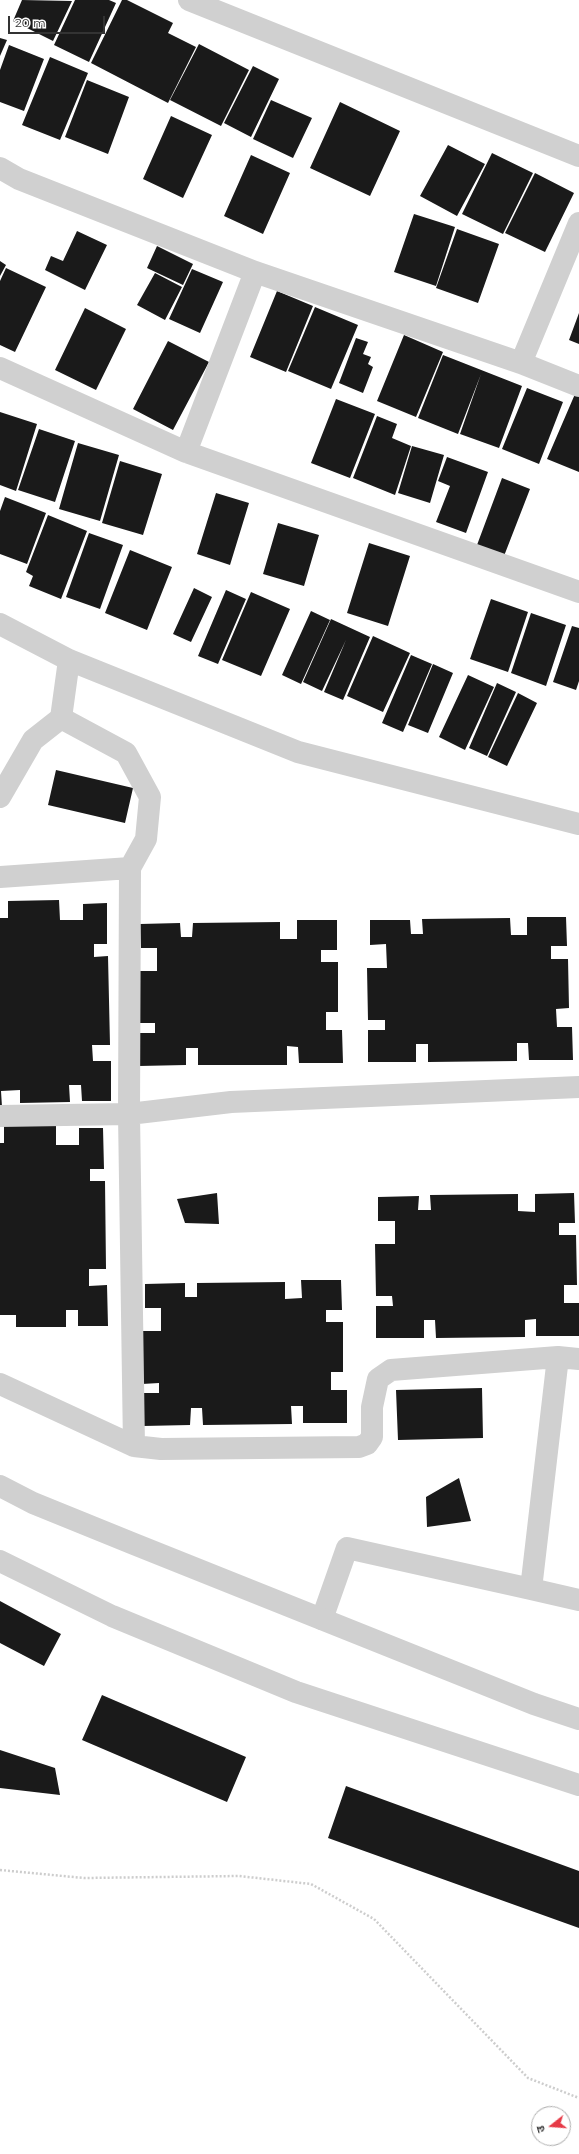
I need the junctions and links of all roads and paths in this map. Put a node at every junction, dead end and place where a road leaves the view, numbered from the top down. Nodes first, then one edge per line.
1 (189, 0) edge
2 (579, 156) edge
3 (0, 168) edge
4 (579, 223) edge
5 (255, 272) junction
6 (521, 363) junction
7 (0, 368) edge
8 (579, 386) edge
9 (186, 452) junction
10 (579, 592) edge
11 (0, 624) edge
12 (69, 660) junction
13 (61, 718) junction
14 (0, 797) edge
15 (579, 824) edge
16 (130, 868) junction
17 (0, 876) edge
18 (579, 1087) edge
19 (129, 1114) junction
20 (0, 1116) edge
21 (568, 1358) edge
22 (0, 1384) edge
23 (134, 1446) junction
24 (0, 1486) edge
25 (0, 1561) edge
26 (531, 1589) junction
27 (579, 1600) edge
28 (322, 1619) junction
29 (579, 1719) edge
30 (579, 1785) edge
31 (0, 1870) edge
32 (579, 2098) edge

1 - 2 street
3 - 5 street
4 - 6 street
5 - 6 street
5 - 9 street
6 - 8 street
7 - 9 street
9 - 10 street
11 - 12 street
12 - 13 street
12 - 15 street
13 - 14 street
13 - 16 street
16 - 17 street
16 - 19 street
18 - 19 street
19 - 20 street
19 - 23 street
21 - 23 street
21 - 26 street
22 - 23 street
24 - 28 street
25 - 30 street
26 - 27 street
26 - 28 street
28 - 29 street
31 - 32 path

